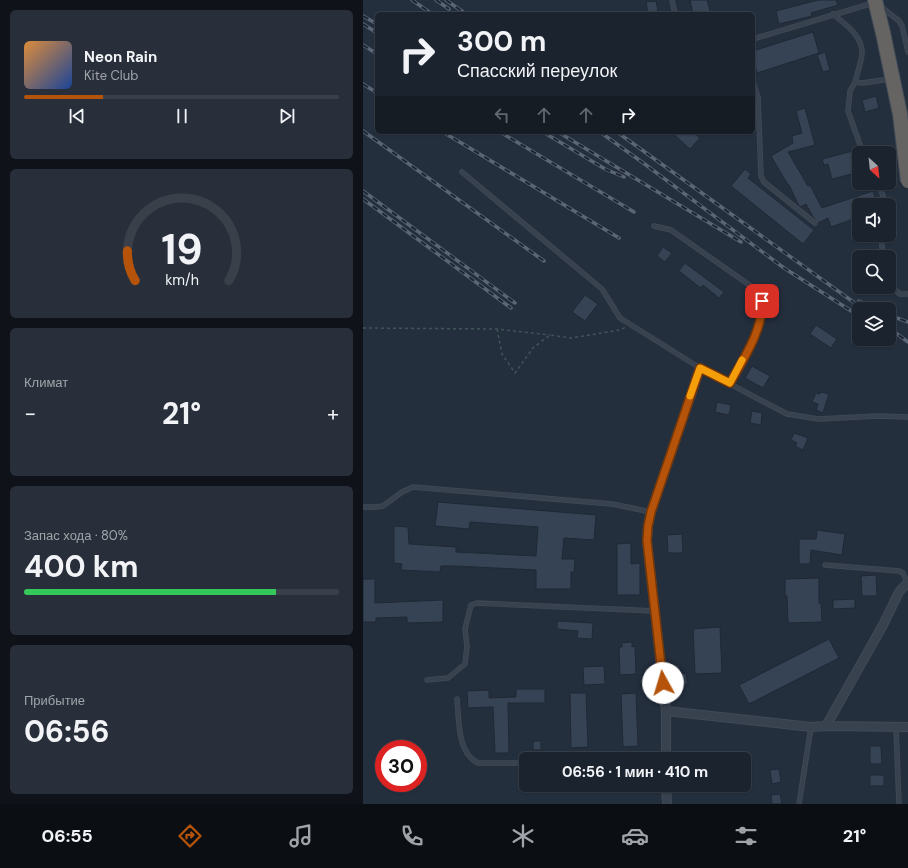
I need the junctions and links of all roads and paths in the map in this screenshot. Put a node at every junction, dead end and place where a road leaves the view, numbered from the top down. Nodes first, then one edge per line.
1 (672, 0) edge
2 (875, 1) edge
3 (675, 12) edge
4 (833, 14) junction
5 (755, 38) edge
6 (908, 52) edge
7 (894, 78) dead end
8 (855, 82) junction
9 (755, 90) edge
10 (860, 146) edge
11 (462, 172) dead end
12 (908, 181) edge
13 (815, 224) dead end
14 (654, 226) dead end
15 (896, 290) edge
16 (908, 294) edge
17 (630, 324) junction
18 (363, 328) edge
19 (497, 329) junction
20 (550, 335) junction
21 (700, 368) junction
22 (730, 383) junction
23 (908, 417) edge
24 (363, 507) edge
25 (651, 512) junction
26 (825, 565) dead end
27 (908, 582) edge
28 (656, 611) junction
29 (427, 680) dead end
30 (457, 699) dead end
31 (666, 711) junction
32 (826, 726) junction
33 (811, 727) junction
34 (896, 728) junction
35 (908, 728) edge
36 (666, 752) edge
37 (519, 763) edge
38 (666, 792) edge
39 (667, 804) edge
40 (799, 804) edge
41 (899, 804) edge

1 - 3 lane
2 - 4 lane
2 - 6 lane
2 - 12 highway, bridge
4 - 5 lane
4 - 8 lane
7 - 8 lane
8 - 10 lane
9 - 13 lane
11 - 17 lane
14 - 22 lane
15 - 16 lane
17 - 20 path
17 - 21 lane
18 - 19 path
19 - 20 path
19 - 20 path
21 - 22 lane
21 - 25 street
22 - 23 lane
24 - 25 lane
25 - 28 street
26 - 27 lane
27 - 32 street
28 - 29 lane
28 - 31 street
30 - 37 lane
31 - 33 street
31 - 36 street
32 - 33 street
32 - 34 street
33 - 40 lane
34 - 35 street
34 - 41 lane
38 - 39 street

